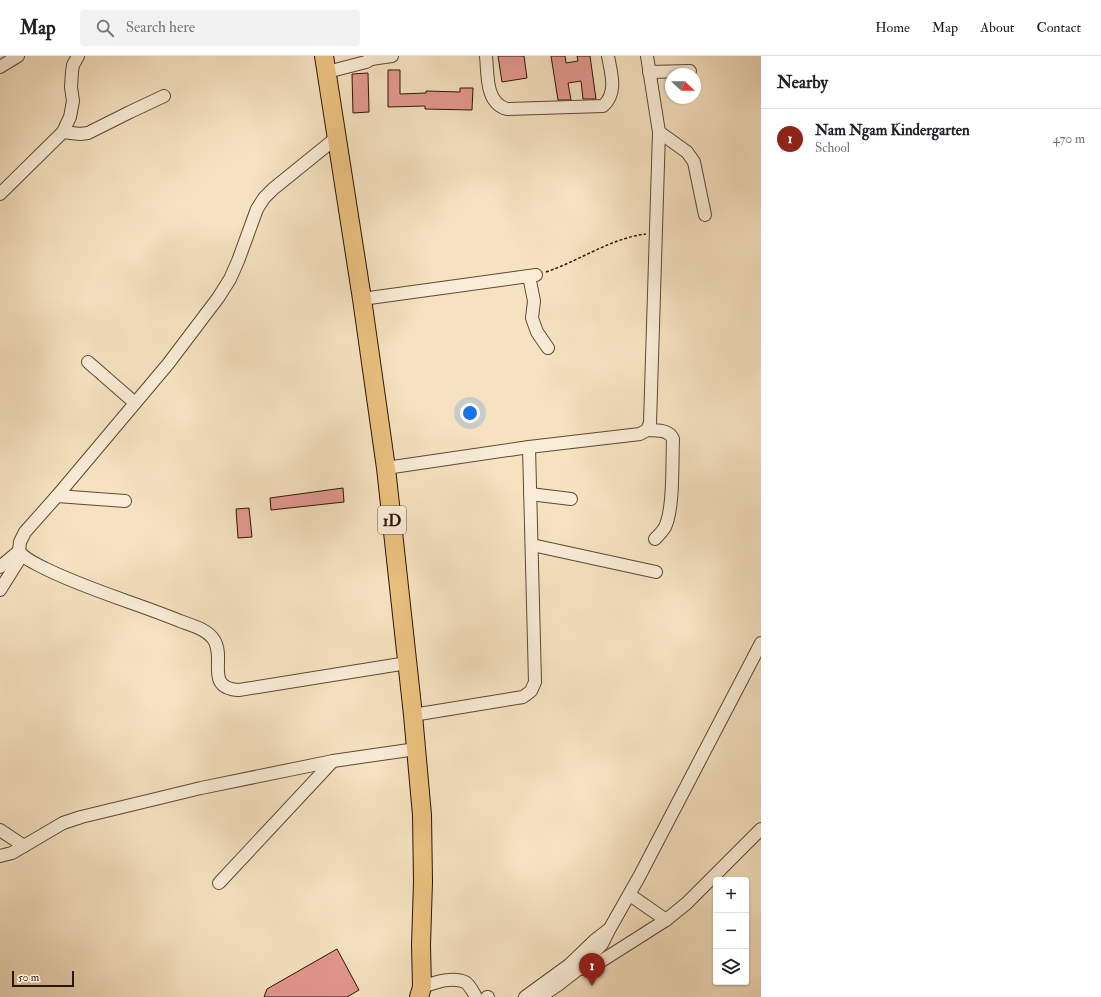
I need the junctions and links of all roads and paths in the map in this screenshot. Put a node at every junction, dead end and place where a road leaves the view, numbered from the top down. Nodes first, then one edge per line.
1 (18, 56) edge
2 (78, 56) edge
3 (392, 56) edge
4 (486, 56) edge
5 (608, 56) edge
6 (647, 56) edge
7 (372, 58) edge
8 (326, 64) edge
9 (0, 67) edge
10 (650, 72) junction
11 (665, 72) edge
12 (164, 96) dead end
13 (63, 132) junction
14 (659, 132) junction
15 (336, 138) junction
16 (0, 194) edge
17 (705, 215) dead end
18 (655, 232) junction
19 (533, 276) junction
20 (362, 299) junction
21 (548, 348) dead end
22 (88, 362) dead end
23 (135, 403) junction
24 (648, 430) junction
25 (529, 447) junction
26 (386, 468) junction
27 (530, 494) junction
28 (57, 496) junction
29 (570, 499) dead end
30 (125, 500) dead end
31 (654, 539) dead end
32 (532, 544) junction
33 (20, 553) junction
34 (0, 567) edge
35 (656, 572) dead end
36 (0, 590) edge
37 (761, 643) edge
38 (408, 662) junction
39 (413, 715) junction
40 (416, 749) junction
41 (333, 761) junction
42 (761, 829) edge
43 (0, 830) edge
44 (24, 846) junction
45 (0, 856) edge
46 (219, 883) dead end
47 (630, 895) junction
48 (666, 920) junction
49 (609, 930) junction
50 (576, 970) junction
51 (422, 994) edge
52 (476, 997) edge
53 (525, 997) edge
54 (540, 997) edge

1 - 9 street
2 - 13 street
3 - 7 street
4 - 5 street
6 - 10 street
7 - 8 street
8 - 15 highway, 1D
10 - 11 street
10 - 14 street
12 - 13 street
13 - 16 street
14 - 17 street
14 - 18 street
15 - 20 highway, 1D
15 - 23 street
18 - 19 path
18 - 24 street
19 - 20 street
19 - 21 street
20 - 26 highway, 1D
22 - 23 street
23 - 28 street
24 - 25 street
24 - 31 street
25 - 26 street
25 - 27 street
26 - 38 highway, 1D
27 - 29 street
27 - 32 street
28 - 30 street
28 - 33 street
32 - 35 street
32 - 39 street
33 - 34 street
33 - 36 street
33 - 38 street
37 - 47 street
38 - 39 highway, 1D
39 - 40 highway, 1D
40 - 41 street
40 - 51 highway, 1D
41 - 44 street
41 - 46 street
42 - 48 street
43 - 44 street
44 - 45 street
47 - 48 street
47 - 49 street
48 - 50 street
49 - 50 street
49 - 53 street
50 - 54 street
51 - 52 street

